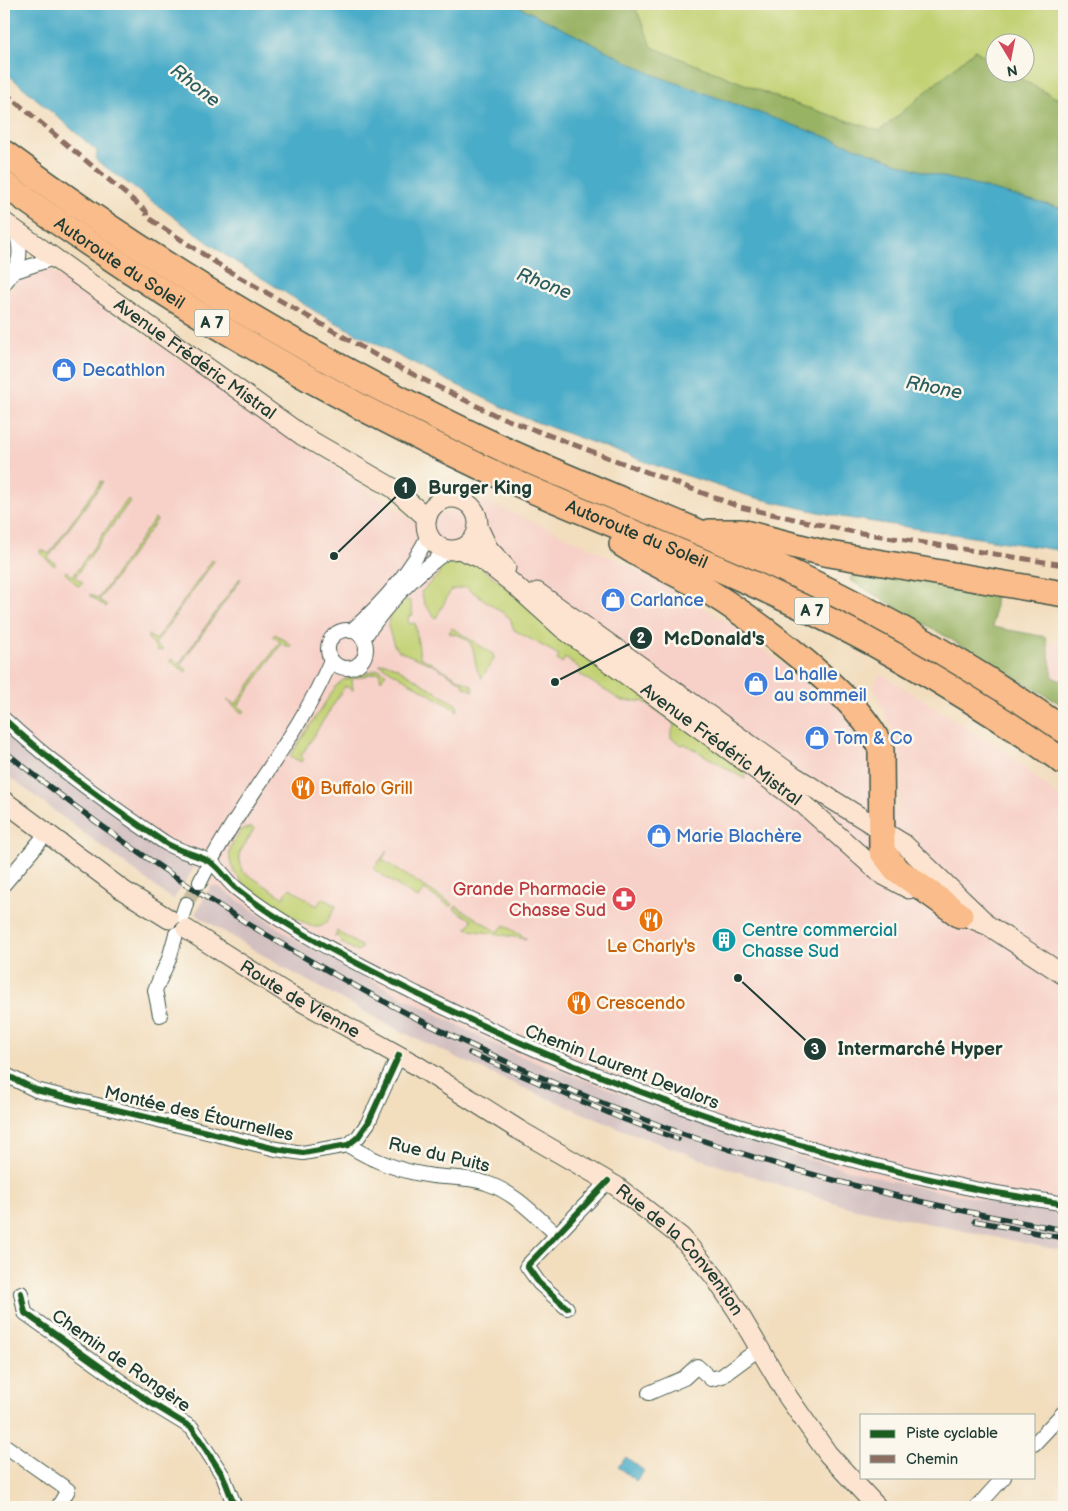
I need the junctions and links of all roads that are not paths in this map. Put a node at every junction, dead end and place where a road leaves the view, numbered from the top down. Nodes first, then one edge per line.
1 (4, 153) edge
2 (4, 184) edge
3 (10, 226) edge
4 (54, 258) junction
5 (13, 272) junction
6 (4, 284) edge
7 (393, 488) junction
8 (440, 501) junction
9 (569, 506) junction
10 (428, 526) junction
11 (478, 527) junction
12 (700, 532) junction
13 (454, 550) junction
14 (406, 581) junction
15 (1064, 594) edge
16 (351, 631) junction
17 (363, 639) junction
18 (331, 660) junction
19 (343, 668) junction
20 (309, 706) junction
21 (4, 719) edge
22 (1064, 730) edge
23 (1064, 762) edge
24 (4, 801) edge
25 (874, 824) junction
26 (47, 833) junction
27 (904, 844) junction
28 (210, 861) junction
29 (896, 869) junction
30 (200, 882) tunnel mouth
31 (4, 884) edge
32 (960, 914) junction
33 (180, 920) junction
34 (989, 926) junction
35 (1064, 975) edge
36 (160, 1014) dead end
37 (399, 1055) junction
38 (416, 1065) joint
39 (4, 1074) edge
40 (348, 1145) junction
41 (608, 1181) junction
42 (1064, 1204) edge
43 (556, 1234) junction
44 (21, 1293) dead end
45 (567, 1308) dead end
46 (760, 1348) junction
47 (649, 1393) dead end
48 (1064, 1412) edge
49 (1036, 1442) edge
50 (4, 1444) edge
51 (1003, 1478) edge
52 (58, 1507) edge
53 (235, 1507) edge
54 (877, 1507) edge
55 (977, 1507) edge

1 - 12 highway, Autoroute du Soleil / A 7
2 - 9 highway, Autoroute du Soleil / A 7
3 - 4 main road, Avenue Frédéric Mistral
3 - 5 street
4 - 5 street
4 - 7 main road, Avenue Frédéric Mistral
5 - 6 street
7 - 8 main road, Avenue Frédéric Mistral
7 - 10 main road, Avenue Frédéric Mistral
8 - 10 main road
8 - 11 main road
9 - 23 highway, Autoroute du Soleil / A 7
9 - 25 highway
10 - 13 main road
10 - 14 street
11 - 13 main road
11 - 25 main road, Avenue Frédéric Mistral
12 - 15 highway
12 - 22 highway, Autoroute du Soleil / A 7
13 - 14 street
13 - 32 main road, Avenue Frédéric Mistral
14 - 16 street
14 - 17 street
16 - 17 street
16 - 18 street
17 - 19 street
18 - 19 street
18 - 20 street
19 - 20 street
20 - 28 street
21 - 28 street
24 - 26 main road, Route de Vienne
25 - 27 main road, Avenue Frédéric Mistral
25 - 29 highway
26 - 31 street
26 - 33 main road, Route de Vienne
27 - 29 main road
27 - 34 main road, Avenue Frédéric Mistral
28 - 30 street
28 - 42 street, Chemin Laurent Devalors
29 - 32 highway
32 - 34 main road, Avenue Frédéric Mistral
33 - 36 street
33 - 37 main road, Route de Vienne
34 - 35 main road, Avenue Frédéric Mistral
37 - 38 main road, Route de Vienne
37 - 40 street
38 - 41 main road, Rue de la Convention
39 - 40 street, Montée des Étournelles
40 - 43 street, Rue du Puits
41 - 43 street
41 - 46 main road, Rue de la Convention
43 - 45 street
44 - 53 street, Chemin de Rongère
46 - 47 street
46 - 54 main road, Rue de la Convention
48 - 49 street
50 - 52 street
51 - 55 street

